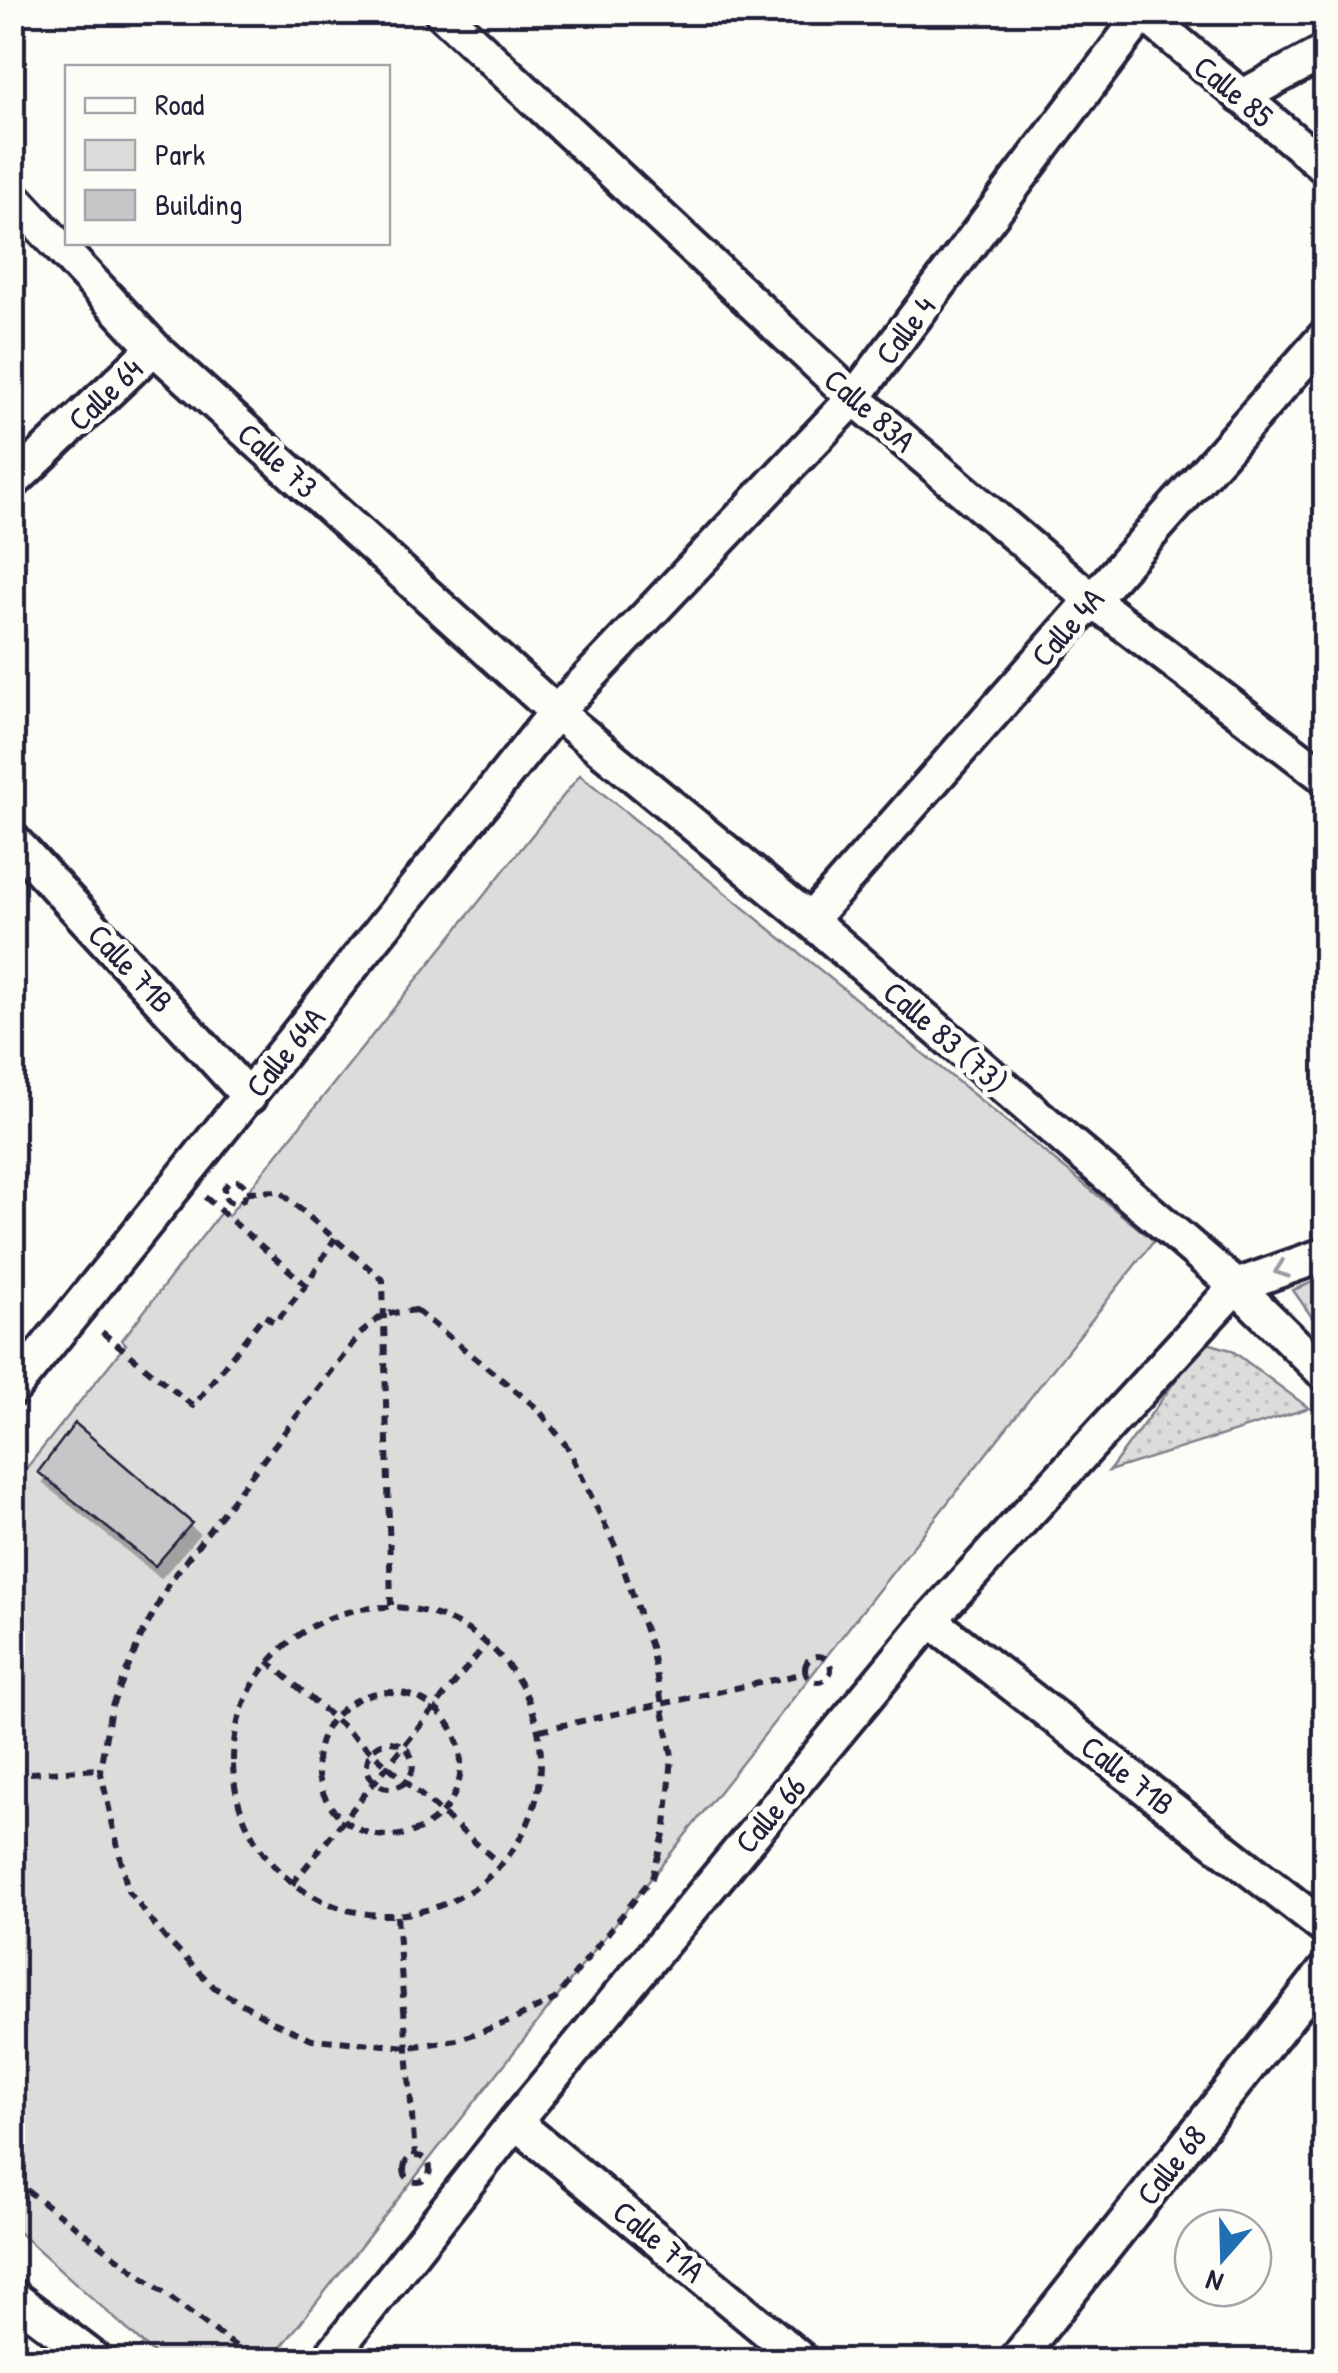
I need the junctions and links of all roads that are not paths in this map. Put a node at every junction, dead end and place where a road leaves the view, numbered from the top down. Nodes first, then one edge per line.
1 (440, 12) edge
2 (1143, 13) edge
3 (1326, 51) edge
4 (1241, 98) junction
5 (1326, 168) edge
6 (12, 196) edge
7 (1326, 335) edge
8 (154, 348) junction
9 (854, 398) junction
10 (12, 482) edge
11 (1091, 599) junction
12 (556, 712) junction
13 (1326, 778) edge
14 (12, 839) edge
15 (810, 920) junction
16 (249, 1097) junction
17 (1326, 1254) edge
18 (1236, 1286) junction
19 (1320, 1362) edge
20 (12, 1390) edge
21 (930, 1620) junction
22 (1326, 1930) edge
23 (1326, 1969) edge
24 (516, 2122) junction
25 (12, 2296) edge
26 (96, 2360) edge
27 (328, 2360) edge
28 (802, 2360) edge
29 (1016, 2360) edge

1 - 9 street, Calle 83A
2 - 4 street, Calle 85
2 - 9 street, Calle 4
3 - 4 street
4 - 5 street, Calle 85
6 - 8 street, Calle 73
7 - 11 street, Calle 4A
8 - 10 street, Calle 64
8 - 12 street, Calle 73
9 - 11 street, Calle 83A
9 - 12 street, Calle 4
11 - 13 street, Calle 83A
11 - 15 street, Calle 4A
12 - 15 street, Calle 83 (73)
12 - 16 street, Calle 64A
14 - 16 street, Calle 71B
15 - 18 street, Calle 83 (73)
16 - 20 street, Calle 64A
17 -> 18 street
18 - 19 street, Calle 83 (73)
18 - 21 street, Calle 66
21 - 22 street, Calle 71B
21 - 24 street, Calle 66
23 - 29 street, Calle 68
24 - 27 street, Calle 66
24 - 28 street, Calle 71A
25 - 26 street

